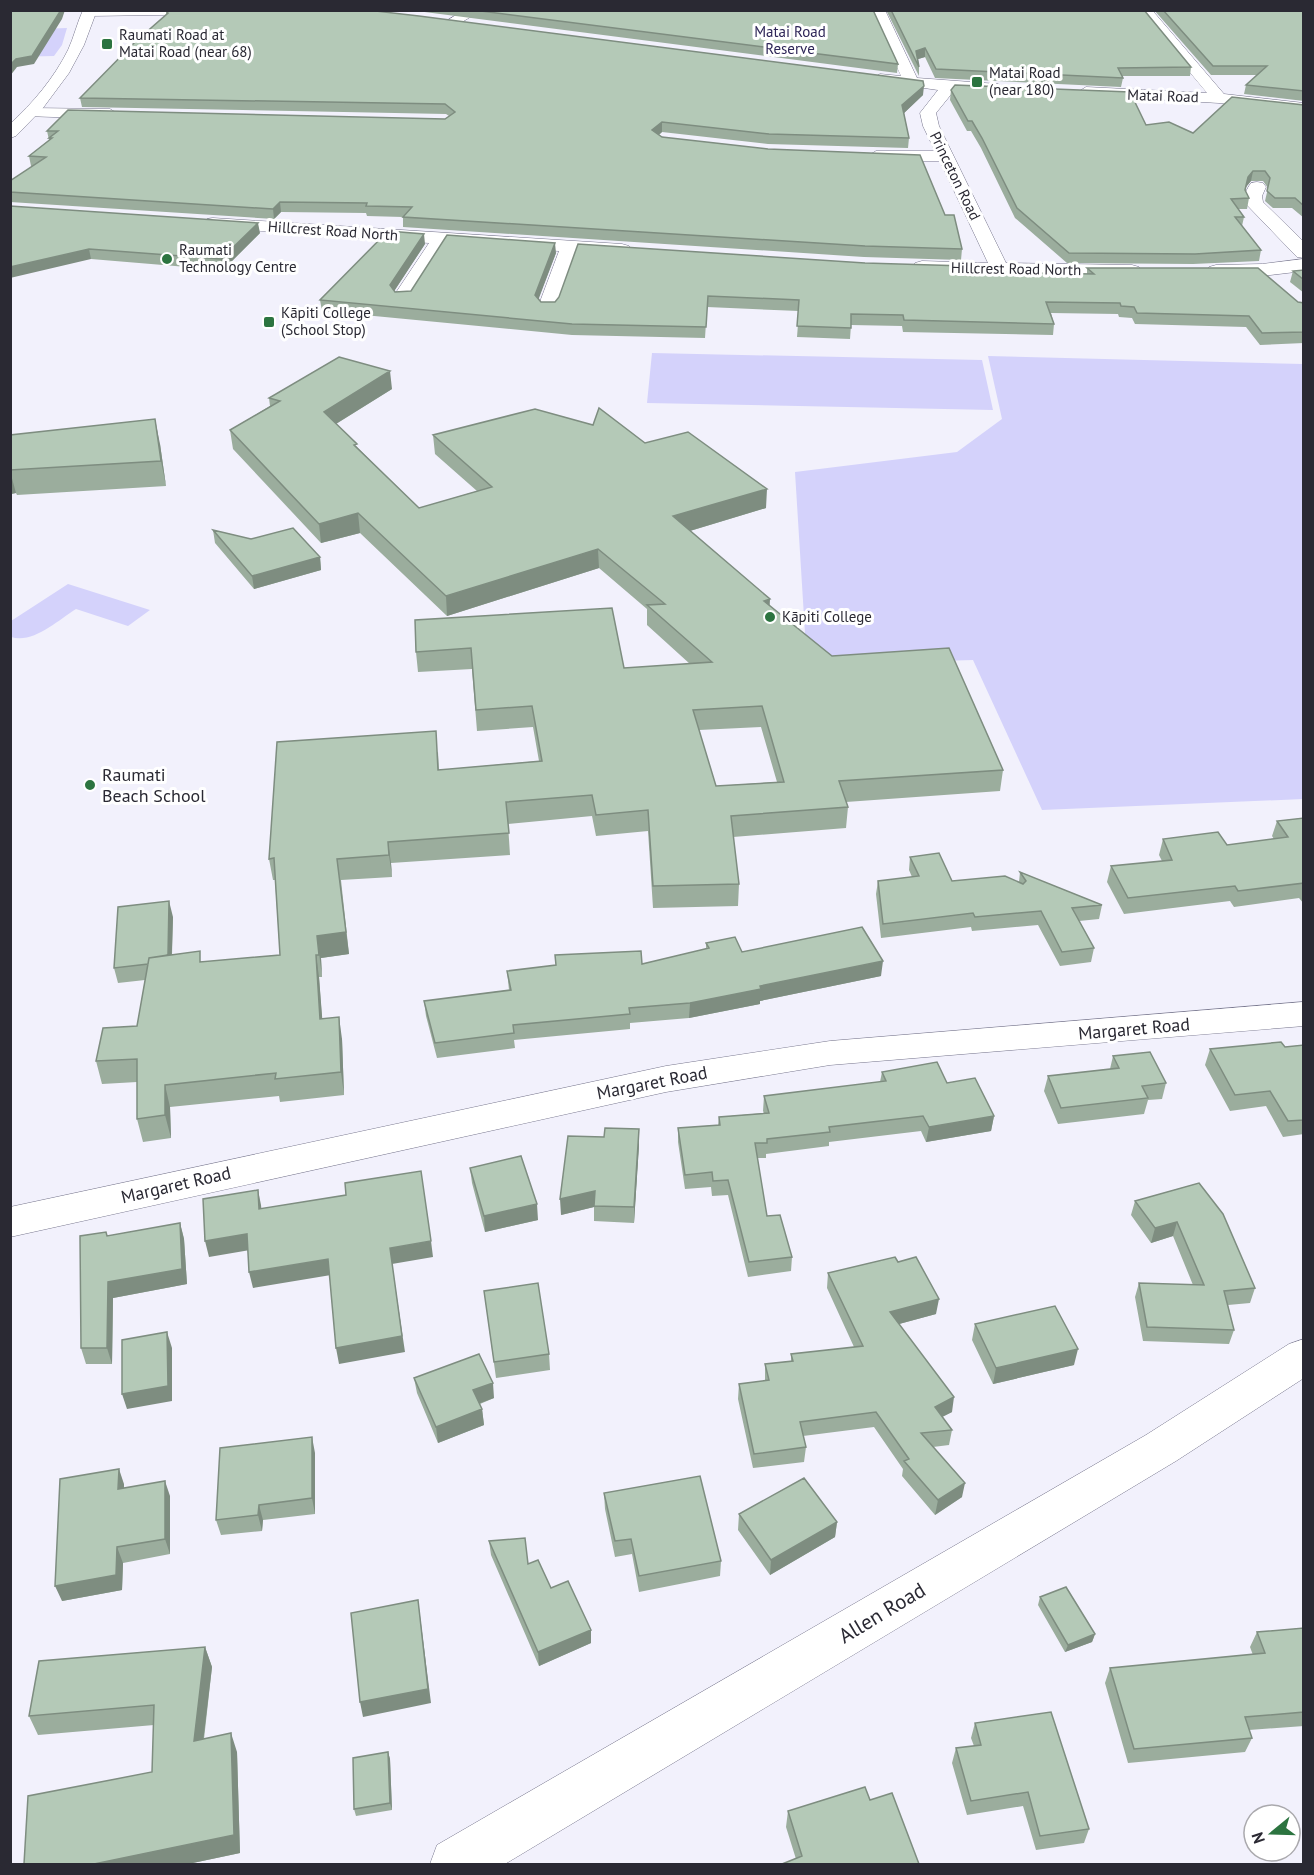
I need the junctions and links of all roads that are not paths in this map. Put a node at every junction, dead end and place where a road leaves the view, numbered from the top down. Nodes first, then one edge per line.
1 (230, 10) edge
2 (878, 10) edge
3 (1144, 10) edge
4 (90, 11) edge
5 (475, 18) edge
6 (446, 22) edge
7 (865, 76) edge
8 (911, 82) junction
9 (949, 87) junction
10 (1007, 89) edge
11 (1077, 92) edge
12 (1219, 98) junction
13 (1304, 108) edge
14 (31, 113) junction
15 (131, 114) edge
16 (10, 133) edge
17 (865, 156) edge
18 (946, 156) junction
19 (1257, 187) edge
20 (193, 222) edge
21 (441, 238) junction
22 (570, 246) junction
23 (638, 251) edge
24 (1304, 253) edge
25 (1304, 265) edge
26 (898, 266) edge
27 (1000, 269) junction
28 (1262, 270) junction
29 (1155, 271) edge
30 (1200, 271) edge
31 (1280, 286) edge
32 (403, 297) edge
33 (549, 308) edge
34 (1304, 1014) edge
35 (10, 1222) edge
36 (1304, 1356) edge
37 (456, 1864) edge

1 - 4 street
2 - 8 street
3 - 12 street
4 - 14 street
5 - 6 street
7 - 8 street
8 - 9 street
9 - 10 street
9 - 18 street, Princeton Road
11 - 12 street, Matai Road
12 - 13 street, Matai Road
14 - 15 street
14 - 16 street
17 - 18 street
18 - 27 street, Princeton Road
19 - 24 street
20 - 21 street, Hillcrest Road North
21 - 22 street, Hillcrest Road North
21 - 32 street
22 - 23 street, Hillcrest Road North
22 - 33 street
25 - 28 street
26 - 27 street, Hillcrest Road North
27 - 29 street, Hillcrest Road North
28 - 30 street
28 - 31 street
34 - 35 street, Margaret Road
36 - 37 street, Allen Road

